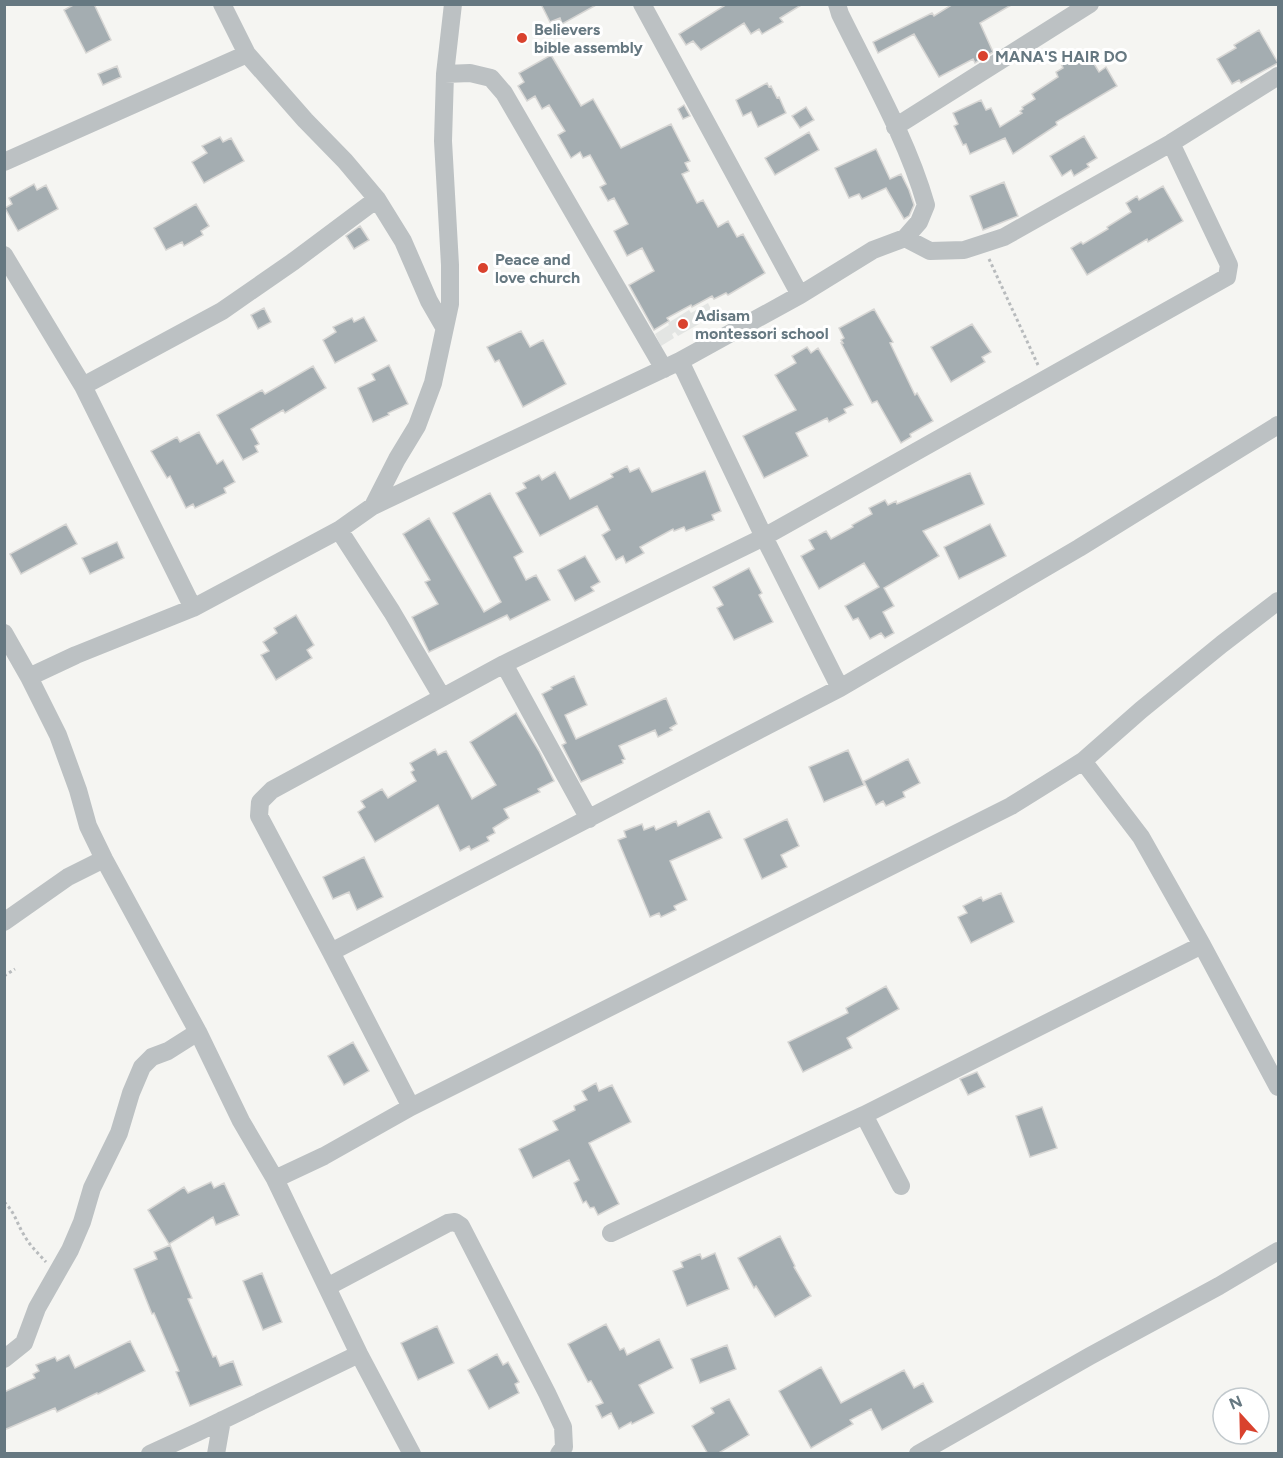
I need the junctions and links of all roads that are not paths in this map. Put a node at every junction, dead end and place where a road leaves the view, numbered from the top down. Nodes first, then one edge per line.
1 (222, 4) edge
2 (453, 4) edge
3 (642, 4) edge
4 (837, 4) edge
5 (1090, 4) edge
6 (247, 54) junction
7 (445, 74) junction
8 (1278, 76) edge
9 (895, 127) junction
10 (1171, 142) junction
11 (4, 162) edge
12 (377, 199) junction
13 (905, 238) junction
14 (4, 255) edge
15 (800, 295) junction
16 (444, 327) junction
17 (672, 365) junction
18 (83, 386) junction
19 (1278, 425) edge
20 (373, 506) junction
21 (339, 530) junction
22 (764, 537) junction
23 (1278, 601) edge
24 (193, 608) junction
25 (4, 633) edge
26 (10, 653) edge
27 (504, 664) junction
28 (29, 677) junction
29 (840, 688) junction
30 (442, 697) junction
31 (1083, 761) junction
32 (589, 819) junction
33 (104, 860) junction
34 (4, 922) edge
35 (1202, 945) junction
36 (331, 952) junction
37 (198, 1032) junction
38 (1278, 1087) edge
39 (411, 1107) junction
40 (864, 1116) junction
41 (275, 1179) junction
42 (902, 1186) dead end
43 (610, 1233) dead end
44 (1278, 1251) edge
45 (327, 1287) junction
46 (359, 1354) junction
47 (4, 1359) edge
48 (222, 1420) junction
49 (150, 1454) edge
50 (216, 1454) edge
51 (412, 1454) edge
52 (559, 1454) edge
53 (918, 1454) edge

1 - 6 street
2 - 7 street
3 - 15 street
4 - 9 street
5 - 9 street
6 - 11 street
6 - 12 street
7 - 16 street
7 - 17 street
8 - 10 street
9 - 13 street
10 - 13 street
10 - 22 street
12 - 16 street
12 - 18 street
13 - 15 street
14 - 18 street
15 - 17 street
16 - 20 street
17 - 20 street
17 - 22 street
18 - 24 street
19 - 29 street
20 - 21 street
21 - 24 street
21 - 30 street
22 - 27 street
22 - 29 street
23 - 31 street
24 - 28 street
25 - 26 street
26 - 28 street
27 - 30 street
27 - 32 street
28 - 33 street
29 - 32 street
30 - 36 street
31 - 35 street
31 - 39 street
32 - 36 street
33 - 34 street
33 - 37 street
35 - 38 street
35 - 40 street
36 - 39 street
37 - 41 street
37 - 47 street
39 - 41 street
40 - 42 street
40 - 43 street
41 - 45 street
44 - 53 street
45 - 46 street
45 - 52 street
46 - 48 street
46 - 51 street
48 - 49 street
48 - 50 street

